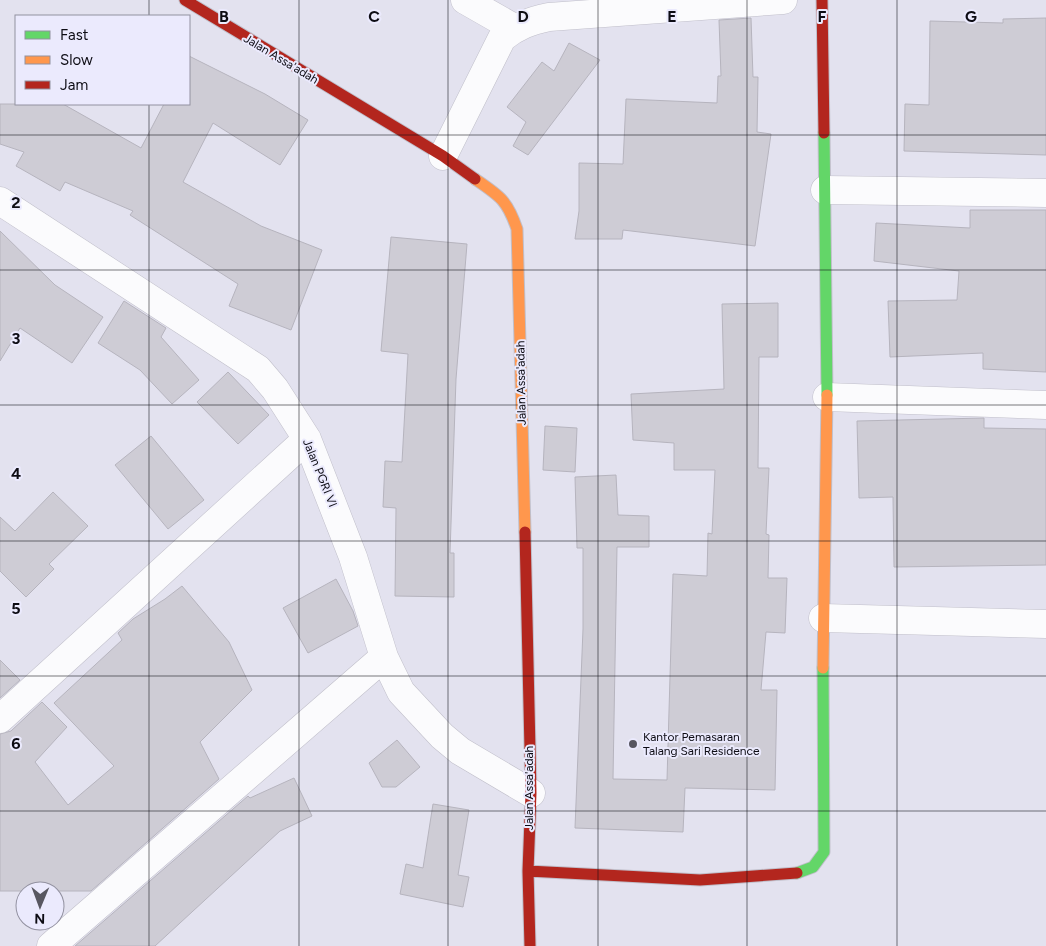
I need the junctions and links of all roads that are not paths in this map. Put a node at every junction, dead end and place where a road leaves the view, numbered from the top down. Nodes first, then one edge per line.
1 (185, 0) edge
2 (466, 0) edge
3 (783, 0) edge
4 (822, 0) edge
5 (514, 28) junction
6 (443, 156) junction
7 (824, 190) junction
8 (1046, 194) edge
9 (4, 209) edge
10 (826, 397) junction
11 (1046, 405) edge
12 (307, 439) junction
13 (823, 618) junction
14 (1046, 624) edge
15 (384, 657) junction
16 (0, 719) edge
17 (531, 793) junction
18 (528, 871) junction
19 (51, 946) edge
20 (530, 946) edge

1 - 6 street, Jalan Assa'adah
2 - 5 street
3 - 5 street
4 - 7 street
5 - 6 street
6 - 17 street, Jalan Assa'adah
7 - 8 street
7 - 10 street
9 - 12 street, Jalan PGRI VI
10 - 11 street
10 - 13 street
12 - 15 street, Jalan PGRI VI
12 - 16 street
13 - 14 street
13 - 18 street
15 - 17 street, Jalan PGRI VI
15 - 19 street
17 - 18 street, Jalan Assa'adah
18 - 20 street, Jalan Assa'adah

